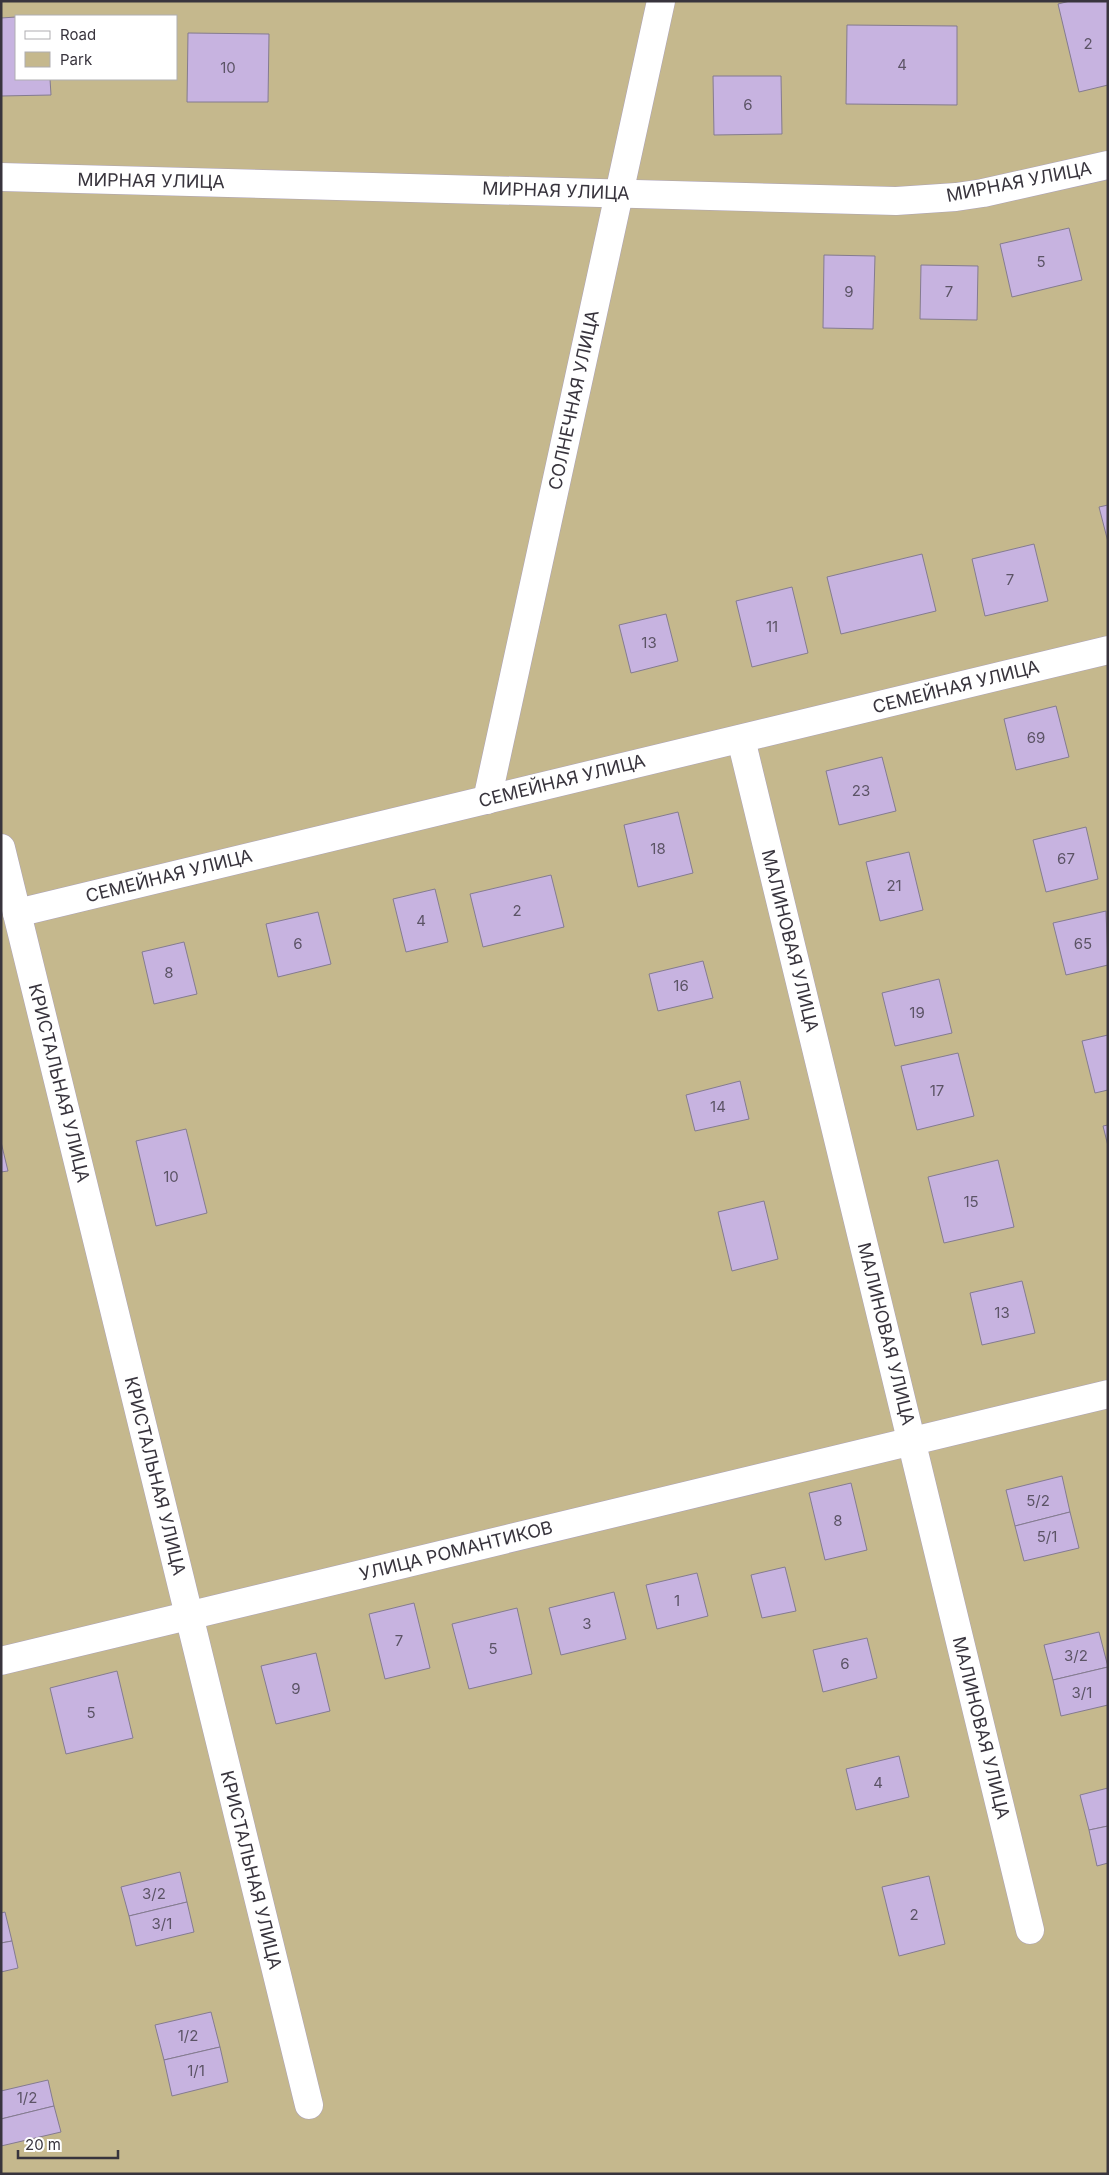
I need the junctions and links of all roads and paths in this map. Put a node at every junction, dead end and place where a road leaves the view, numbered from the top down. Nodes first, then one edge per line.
1 (661, 1) edge
2 (1108, 165) edge
3 (1, 177) edge
4 (619, 193) junction
5 (1108, 650) edge
6 (741, 739) junction
7 (487, 800) junction
8 (1, 848) edge
9 (17, 913) junction
10 (1108, 1394) edge
11 (912, 1441) junction
12 (189, 1616) junction
13 (1, 1661) edge
14 (1030, 1930) dead end
15 (309, 2105) dead end

1 - 4 street, СОЛНЕЧНАЯ УЛИЦА
2 - 4 street, МИРНАЯ УЛИЦА
3 - 4 street, МИРНАЯ УЛИЦА
4 - 7 street, СОЛНЕЧНАЯ УЛИЦА
5 - 6 street, СЕМЕЙНАЯ УЛИЦА
6 - 7 street, СЕМЕЙНАЯ УЛИЦА
6 - 11 street, МАЛИНОВАЯ УЛИЦА
7 - 9 street, СЕМЕЙНАЯ УЛИЦА
8 - 9 street, КРИСТАЛЬНАЯ УЛИЦА
9 - 12 street, КРИСТАЛЬНАЯ УЛИЦА
10 - 11 street, УЛИЦА РОМАНТИКОВ
11 - 12 street, УЛИЦА РОМАНТИКОВ
11 - 14 street, МАЛИНОВАЯ УЛИЦА
12 - 13 street, УЛИЦА РОМАНТИКОВ
12 - 15 street, КРИСТАЛЬНАЯ УЛИЦА

